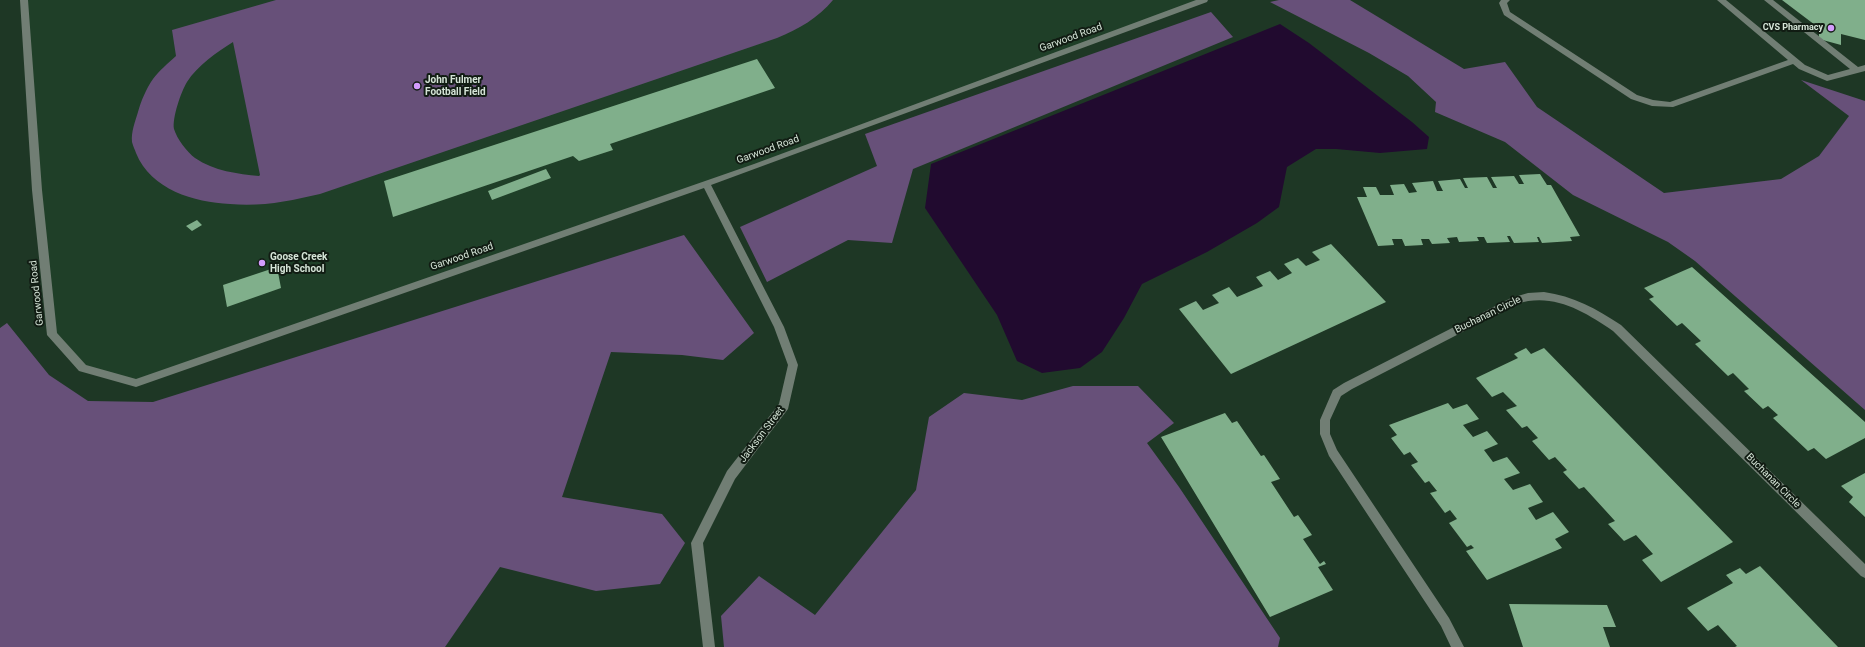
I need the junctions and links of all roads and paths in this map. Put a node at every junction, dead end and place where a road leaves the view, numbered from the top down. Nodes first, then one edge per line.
1 (24, 0) edge
2 (1204, 0) edge
3 (1506, 0) edge
4 (1721, 0) edge
5 (1768, 0) edge
6 (1794, 61) junction
7 (1865, 68) edge
8 (1856, 70) junction
9 (706, 184) junction
10 (1865, 572) edge
11 (709, 647) edge
12 (1458, 647) edge

1 - 9 street, Garwood Road
2 - 9 street, Garwood Road
3 - 6 street
4 - 6 street
5 - 8 street
6 - 8 street
7 - 8 street
9 - 11 street, Jackson Street
10 - 12 street, Buchanan Circle

